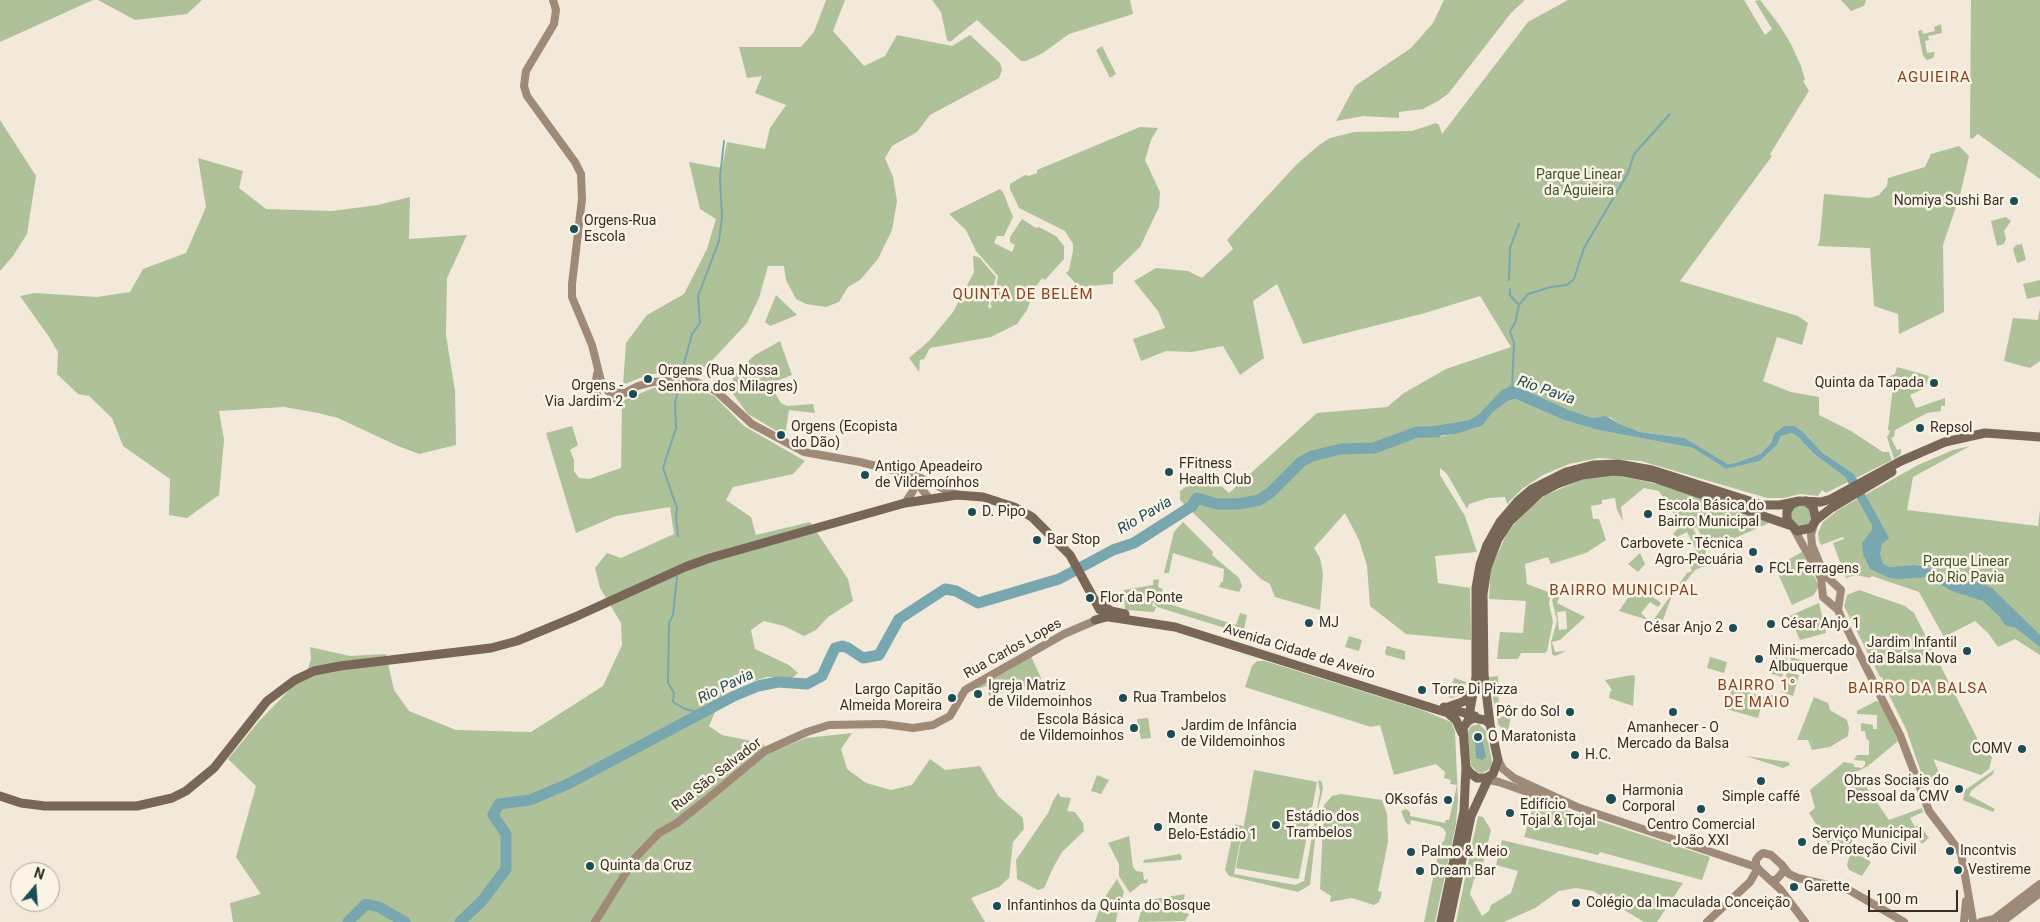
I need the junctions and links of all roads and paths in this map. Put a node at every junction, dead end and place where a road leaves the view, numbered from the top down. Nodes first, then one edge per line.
1 (553, 0) edge
2 (598, 373) junction
3 (604, 389) junction
4 (625, 393) junction
5 (603, 404) junction
6 (2040, 437) edge
7 (2040, 443) edge
8 (912, 476) junction
9 (924, 479) junction
10 (1873, 480) junction
11 (957, 495) junction
12 (929, 498) junction
13 (1837, 500) junction
14 (1802, 501) junction
15 (906, 503) junction
16 (1815, 522) junction
17 (1791, 527) junction
18 (1833, 583) junction
19 (1823, 588) junction
20 (1088, 590) junction
21 (1839, 599) junction
22 (1829, 602) junction
23 (1838, 610) junction
24 (1128, 615) junction
25 (1111, 617) junction
26 (1095, 620) junction
27 (1474, 685) junction
28 (1444, 707) junction
29 (953, 711) joint
30 (1468, 718) junction
31 (1490, 724) junction
32 (1462, 733) junction
33 (1498, 760) junction
34 (1466, 767) junction
35 (1486, 778) junction
36 (1507, 785) junction
37 (1518, 789) junction
38 (1547, 792) junction
39 (0, 796) edge
40 (1577, 807) junction
41 (1472, 816) junction
42 (1757, 858) junction
43 (1735, 860) junction
44 (1782, 865) junction
45 (1757, 868) junction
46 (1772, 879) junction
47 (1750, 882) junction
48 (2040, 884) edge
49 (2040, 893) edge
50 (1967, 897) junction
51 (595, 922) edge
52 (1441, 922) edge
53 (1449, 922) edge
54 (1708, 922) edge
55 (1805, 922) edge
56 (1904, 922) edge
57 (1964, 922) edge
58 (1974, 922) edge
59 (2002, 922) edge

1 - 2 street
2 - 3 street
2 - 5 street
3 - 4 street
3 - 5 street
4 - 5 street
4 - 8 street
6 - 10 main road
7 - 10 main road
8 - 9 street
8 - 12 street
8 - 15 street
9 - 11 street
9 - 12 street
10 - 13 main road
11 - 12 main road
11 - 20 main road
12 - 15 main road
13 - 14 main road
13 - 16 main road
14 - 16 main road
14 - 17 main road
14 - 27 main road
15 - 39 main road
16 - 17 main road
16 - 18 street
17 - 19 street
17 - 31 main road
18 - 19 street
18 - 21 street
19 - 22 street
20 - 24 main road, Avenida Cidade de Aveiro
20 - 25 main road
20 - 26 main road
21 - 22 street
21 - 23 street
22 - 23 street
23 - 50 street
24 - 25 main road, Avenida Cidade de Aveiro
24 - 28 main road, Avenida Cidade de Aveiro
25 - 26 main road, Avenida Cidade de Aveiro
25 - 32 main road, Avenida Cidade de Aveiro
26 - 29 street, Rua Carlos Lopes
27 - 28 main road
27 - 30 main road
28 - 30 main road, Avenida Cidade de Aveiro
29 - 51 street, Rua São Salvador
30 - 31 main road, Avenida Cidade de Aveiro
30 - 32 main road
31 - 33 main road
32 - 34 main road
33 - 35 main road
33 - 38 street
34 - 35 main road
34 - 52 main road
35 - 36 street
35 - 41 main road
36 - 37 street
36 - 41 street
37 - 38 street
37 - 40 street
38 - 40 street
40 - 43 street
41 - 53 main road
42 - 43 street
42 - 44 street
42 - 45 street
43 - 45 street
44 - 46 street
44 - 56 street
45 - 46 street
45 - 47 street
46 - 47 street
46 - 55 street
47 - 54 street
48 - 58 street
49 - 59 street
50 - 57 street
50 - 58 street

